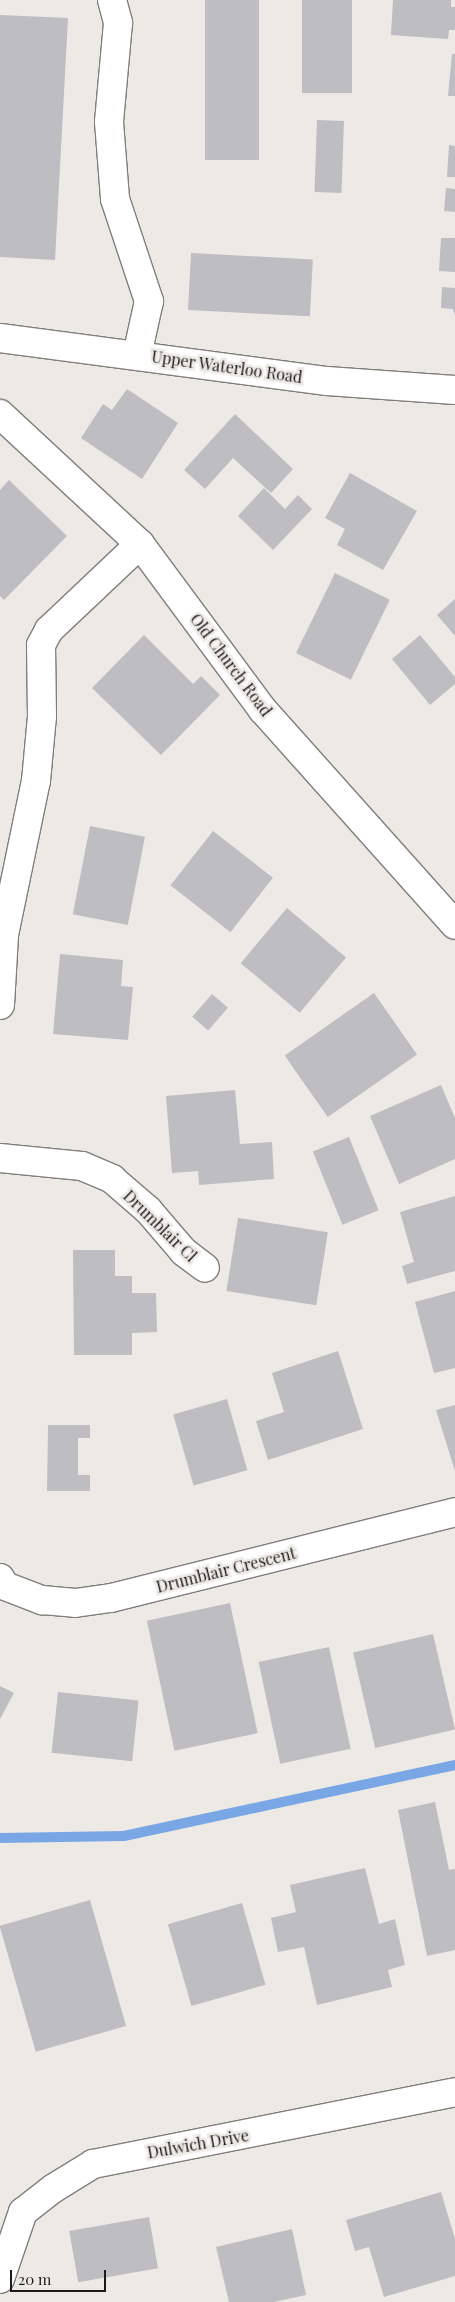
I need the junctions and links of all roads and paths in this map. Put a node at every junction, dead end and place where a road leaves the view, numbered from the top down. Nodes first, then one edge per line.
1 (112, 0) edge
2 (0, 338) edge
3 (136, 355) junction
4 (455, 390) edge
5 (0, 414) edge
6 (140, 544) junction
7 (455, 925) edge
8 (0, 1005) edge
9 (0, 1158) edge
10 (205, 1268) dead end
11 (455, 1512) edge
12 (0, 1578) edge
13 (455, 2092) edge
14 (0, 2279) edge

1 - 3 street
2 - 3 street, Upper Waterloo Road
3 - 4 street, Upper Waterloo Road
5 - 6 street, Old Church Road
6 - 7 street, Old Church Road
6 - 8 street
9 - 10 street, Drumblair Cl
11 - 12 street, Drumblair Crescent
13 - 14 street, Dulwich Drive

